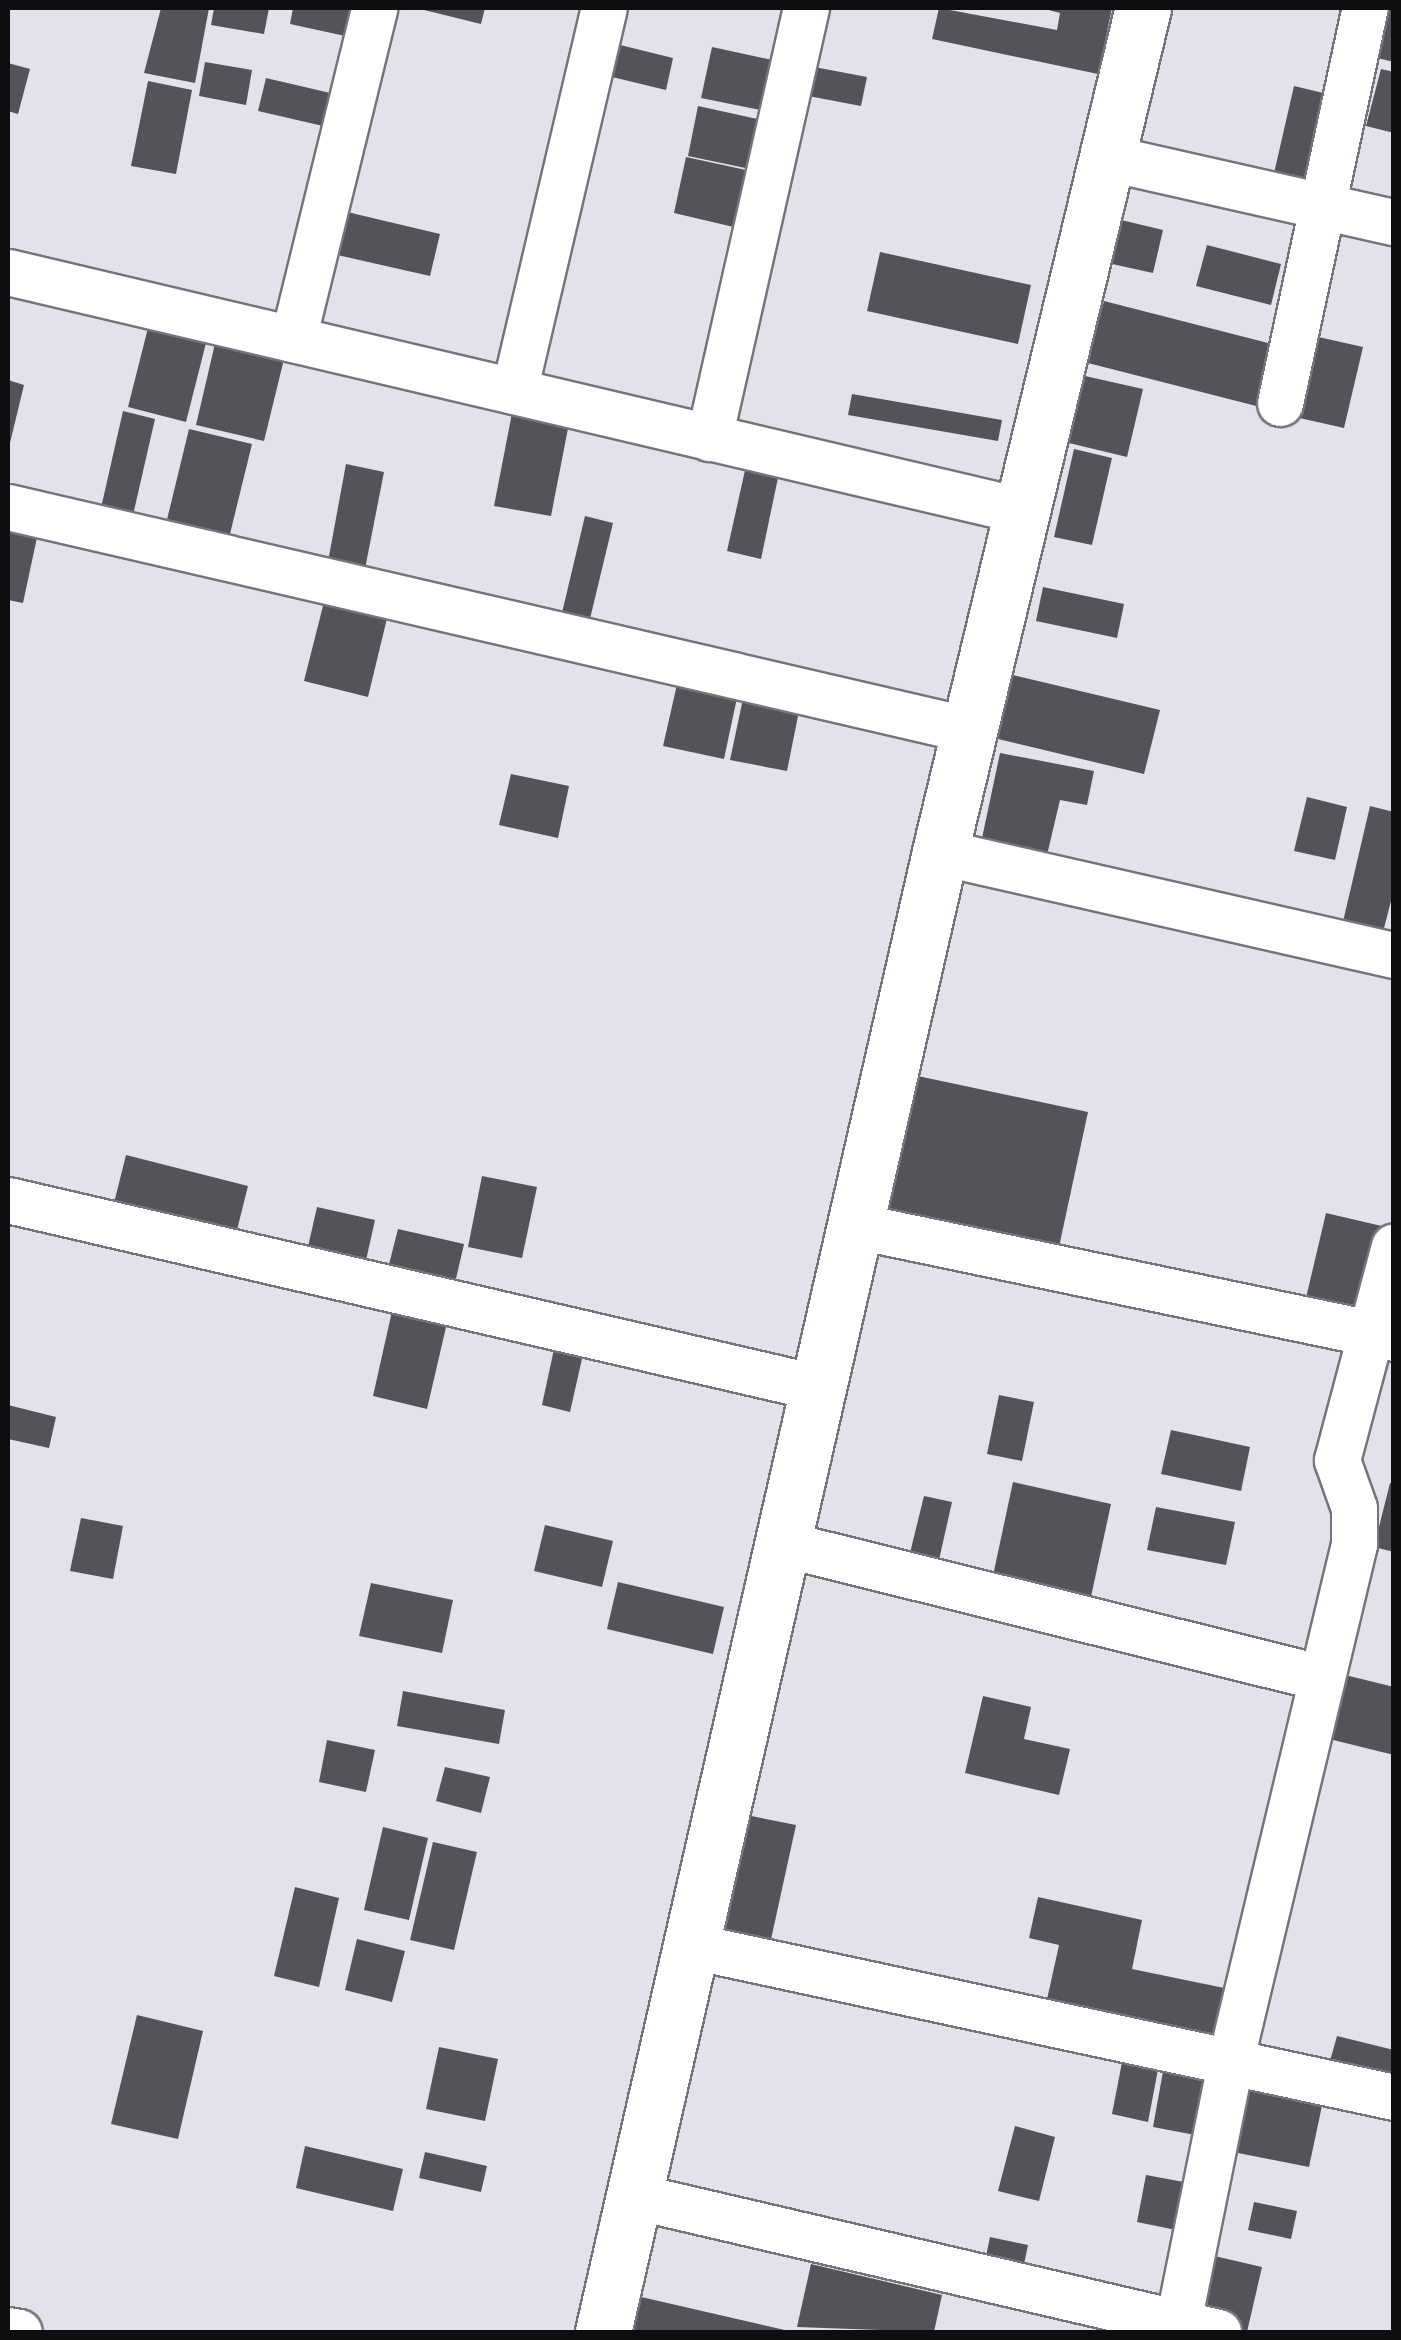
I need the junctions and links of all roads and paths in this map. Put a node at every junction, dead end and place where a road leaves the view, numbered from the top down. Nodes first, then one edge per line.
1 (374, 8) edge
2 (604, 8) edge
3 (806, 8) edge
4 (1142, 8) edge
5 (1366, 8) edge
6 (1109, 158) junction
7 (1324, 207) junction
8 (1394, 222) edge
9 (8, 272) edge
10 (293, 339) junction
11 (514, 391) junction
12 (1280, 403) dead end
13 (708, 438) junction
14 (8, 507) edge
15 (1023, 511) junction
16 (970, 730) junction
17 (940, 852) junction
18 (1394, 955) edge
19 (8, 1200) edge
20 (857, 1226) junction
21 (1394, 1246) edge
22 (1383, 1335) edge
23 (820, 1388) junction
24 (784, 1544) junction
25 (1319, 1677) junction
26 (692, 1946) junction
27 (1231, 2058) junction
28 (1394, 2097) edge
29 (634, 2196) junction
30 (8, 2330) edge
31 (1191, 2330) edge
32 (19, 2332) edge
33 (603, 2332) edge

1 - 10 street
2 - 11 street
3 - 13 street
4 - 6 street
5 - 7 street
6 - 7 street
6 - 15 street
7 - 8 street
7 - 12 street
9 - 10 street
10 - 11 street
11 - 13 street
13 - 15 street
14 - 16 street
15 - 16 street
16 - 17 street
17 - 18 street
17 - 20 street
19 - 23 street
20 - 22 street
20 - 23 street
21 - 22 street
22 - 25 street
23 - 24 street
24 - 25 street
24 - 26 street
25 - 27 street
26 - 27 street
26 - 29 street
27 - 28 street
27 - 31 street
29 - 31 street
29 - 33 street
30 - 32 street

